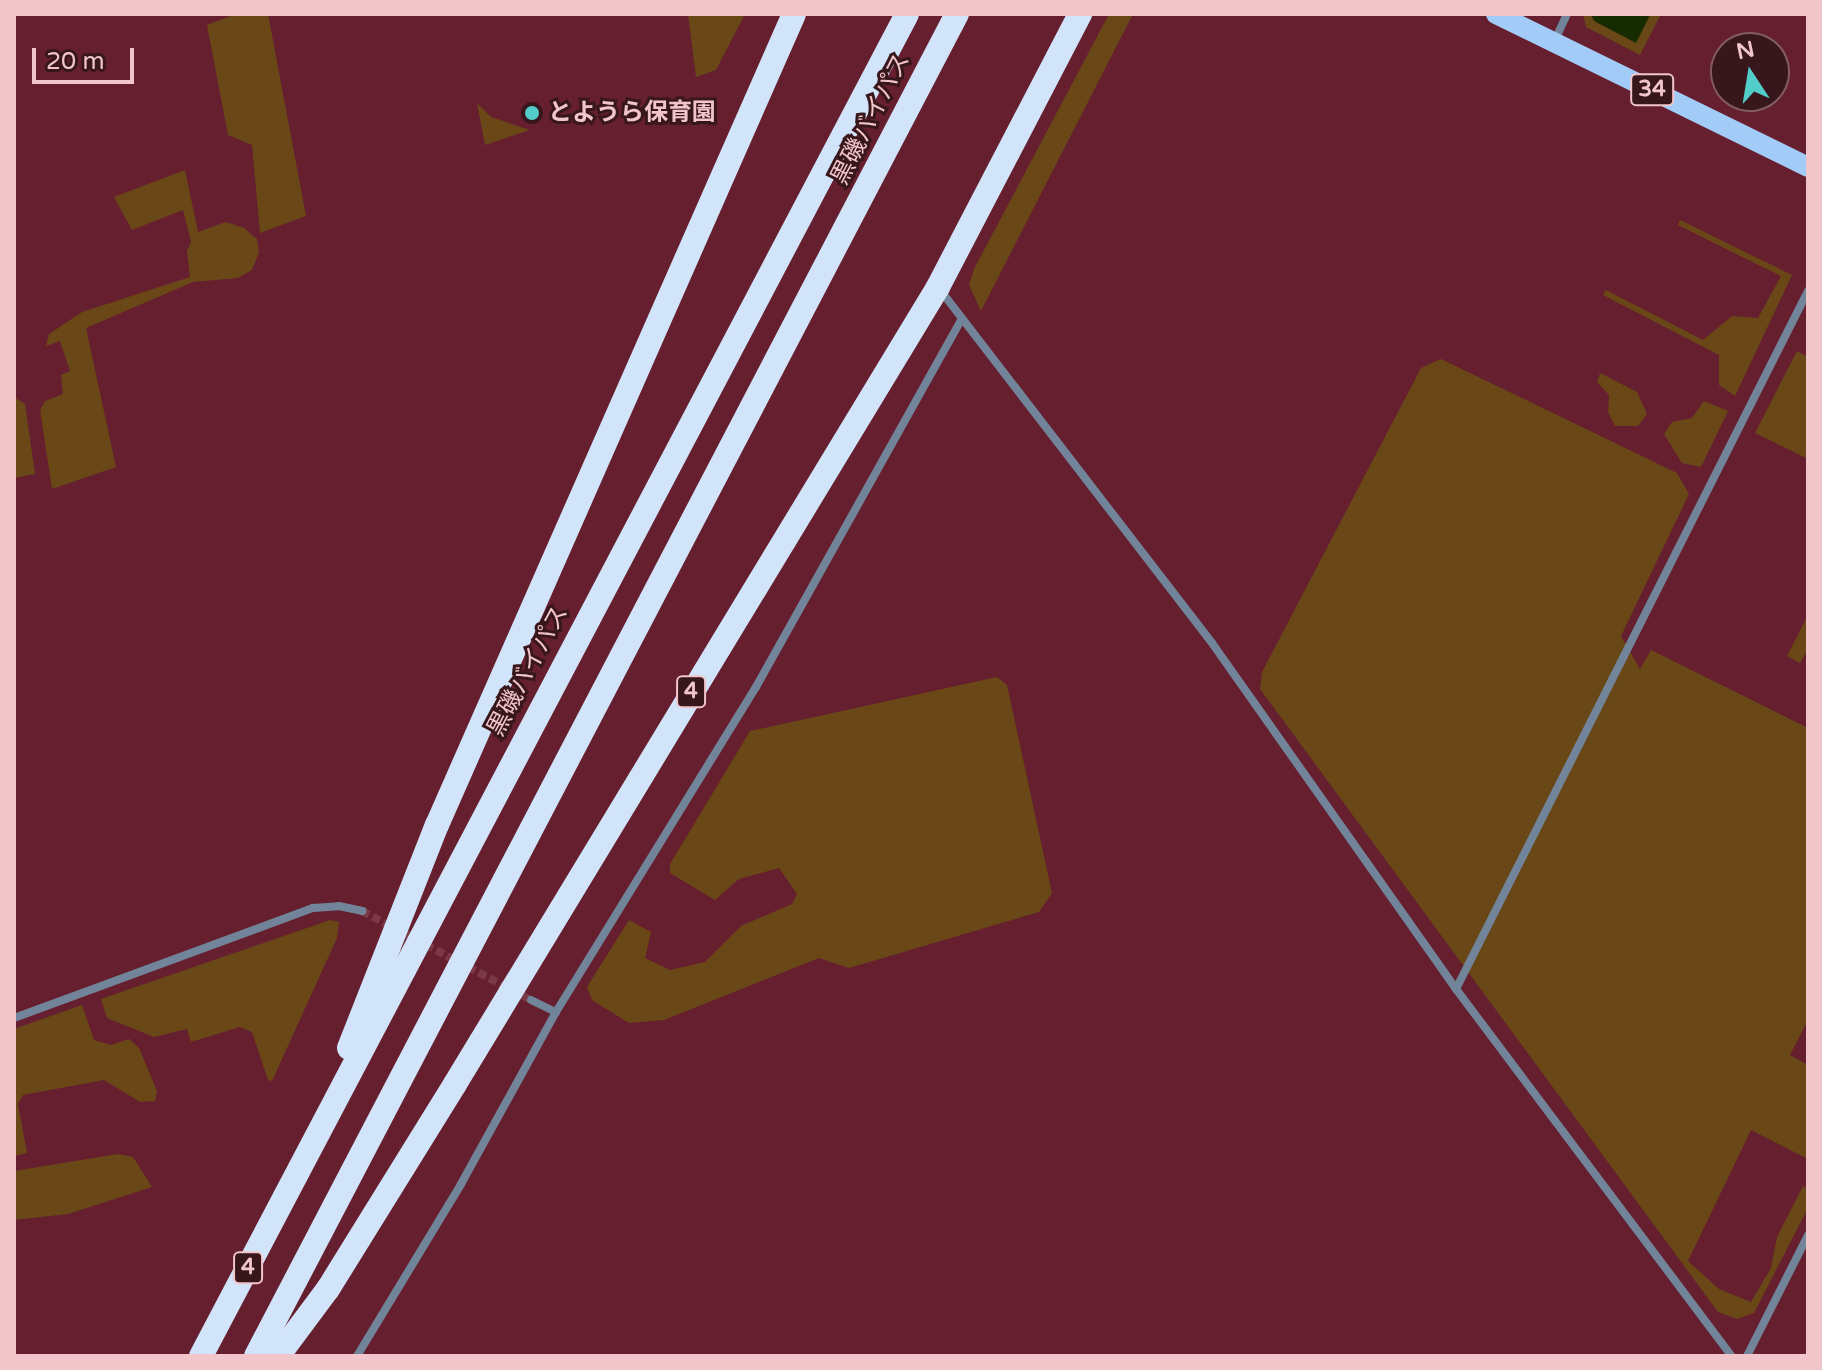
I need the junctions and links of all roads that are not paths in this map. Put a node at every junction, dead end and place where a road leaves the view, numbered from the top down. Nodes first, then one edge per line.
1 (794, 14) edge
2 (907, 14) edge
3 (957, 14) edge
4 (1080, 14) edge
5 (1496, 14) edge
6 (1567, 14) edge
7 (1554, 43) junction
8 (1808, 167) edge
9 (938, 287) junction
10 (1808, 291) edge
11 (962, 319) junction
12 (362, 911) tunnel mouth
13 (1456, 989) junction
14 (531, 1000) tunnel mouth
15 (556, 1012) junction
16 (14, 1018) edge
17 (296, 1181) junction
18 (1808, 1235) edge
19 (201, 1356) edge
20 (256, 1356) edge
21 (278, 1356) edge
22 (357, 1356) edge
23 (1732, 1356) edge
24 (1747, 1356) edge

1 - 17 highway, 4
2 - 17 highway, 黒磯バイパス / 4
3 - 20 highway, 黒磯バイパス / 4
4 - 9 highway, 4
5 - 7 main road, 34
6 - 7 street
7 - 8 main road, 34
9 - 11 street
9 - 21 highway, 4
10 - 13 street
11 - 13 street
11 - 15 street
12 - 16 street
13 - 23 street
14 - 15 street
15 - 22 street
17 - 19 highway, 黒磯バイパス / 4
18 - 24 street

